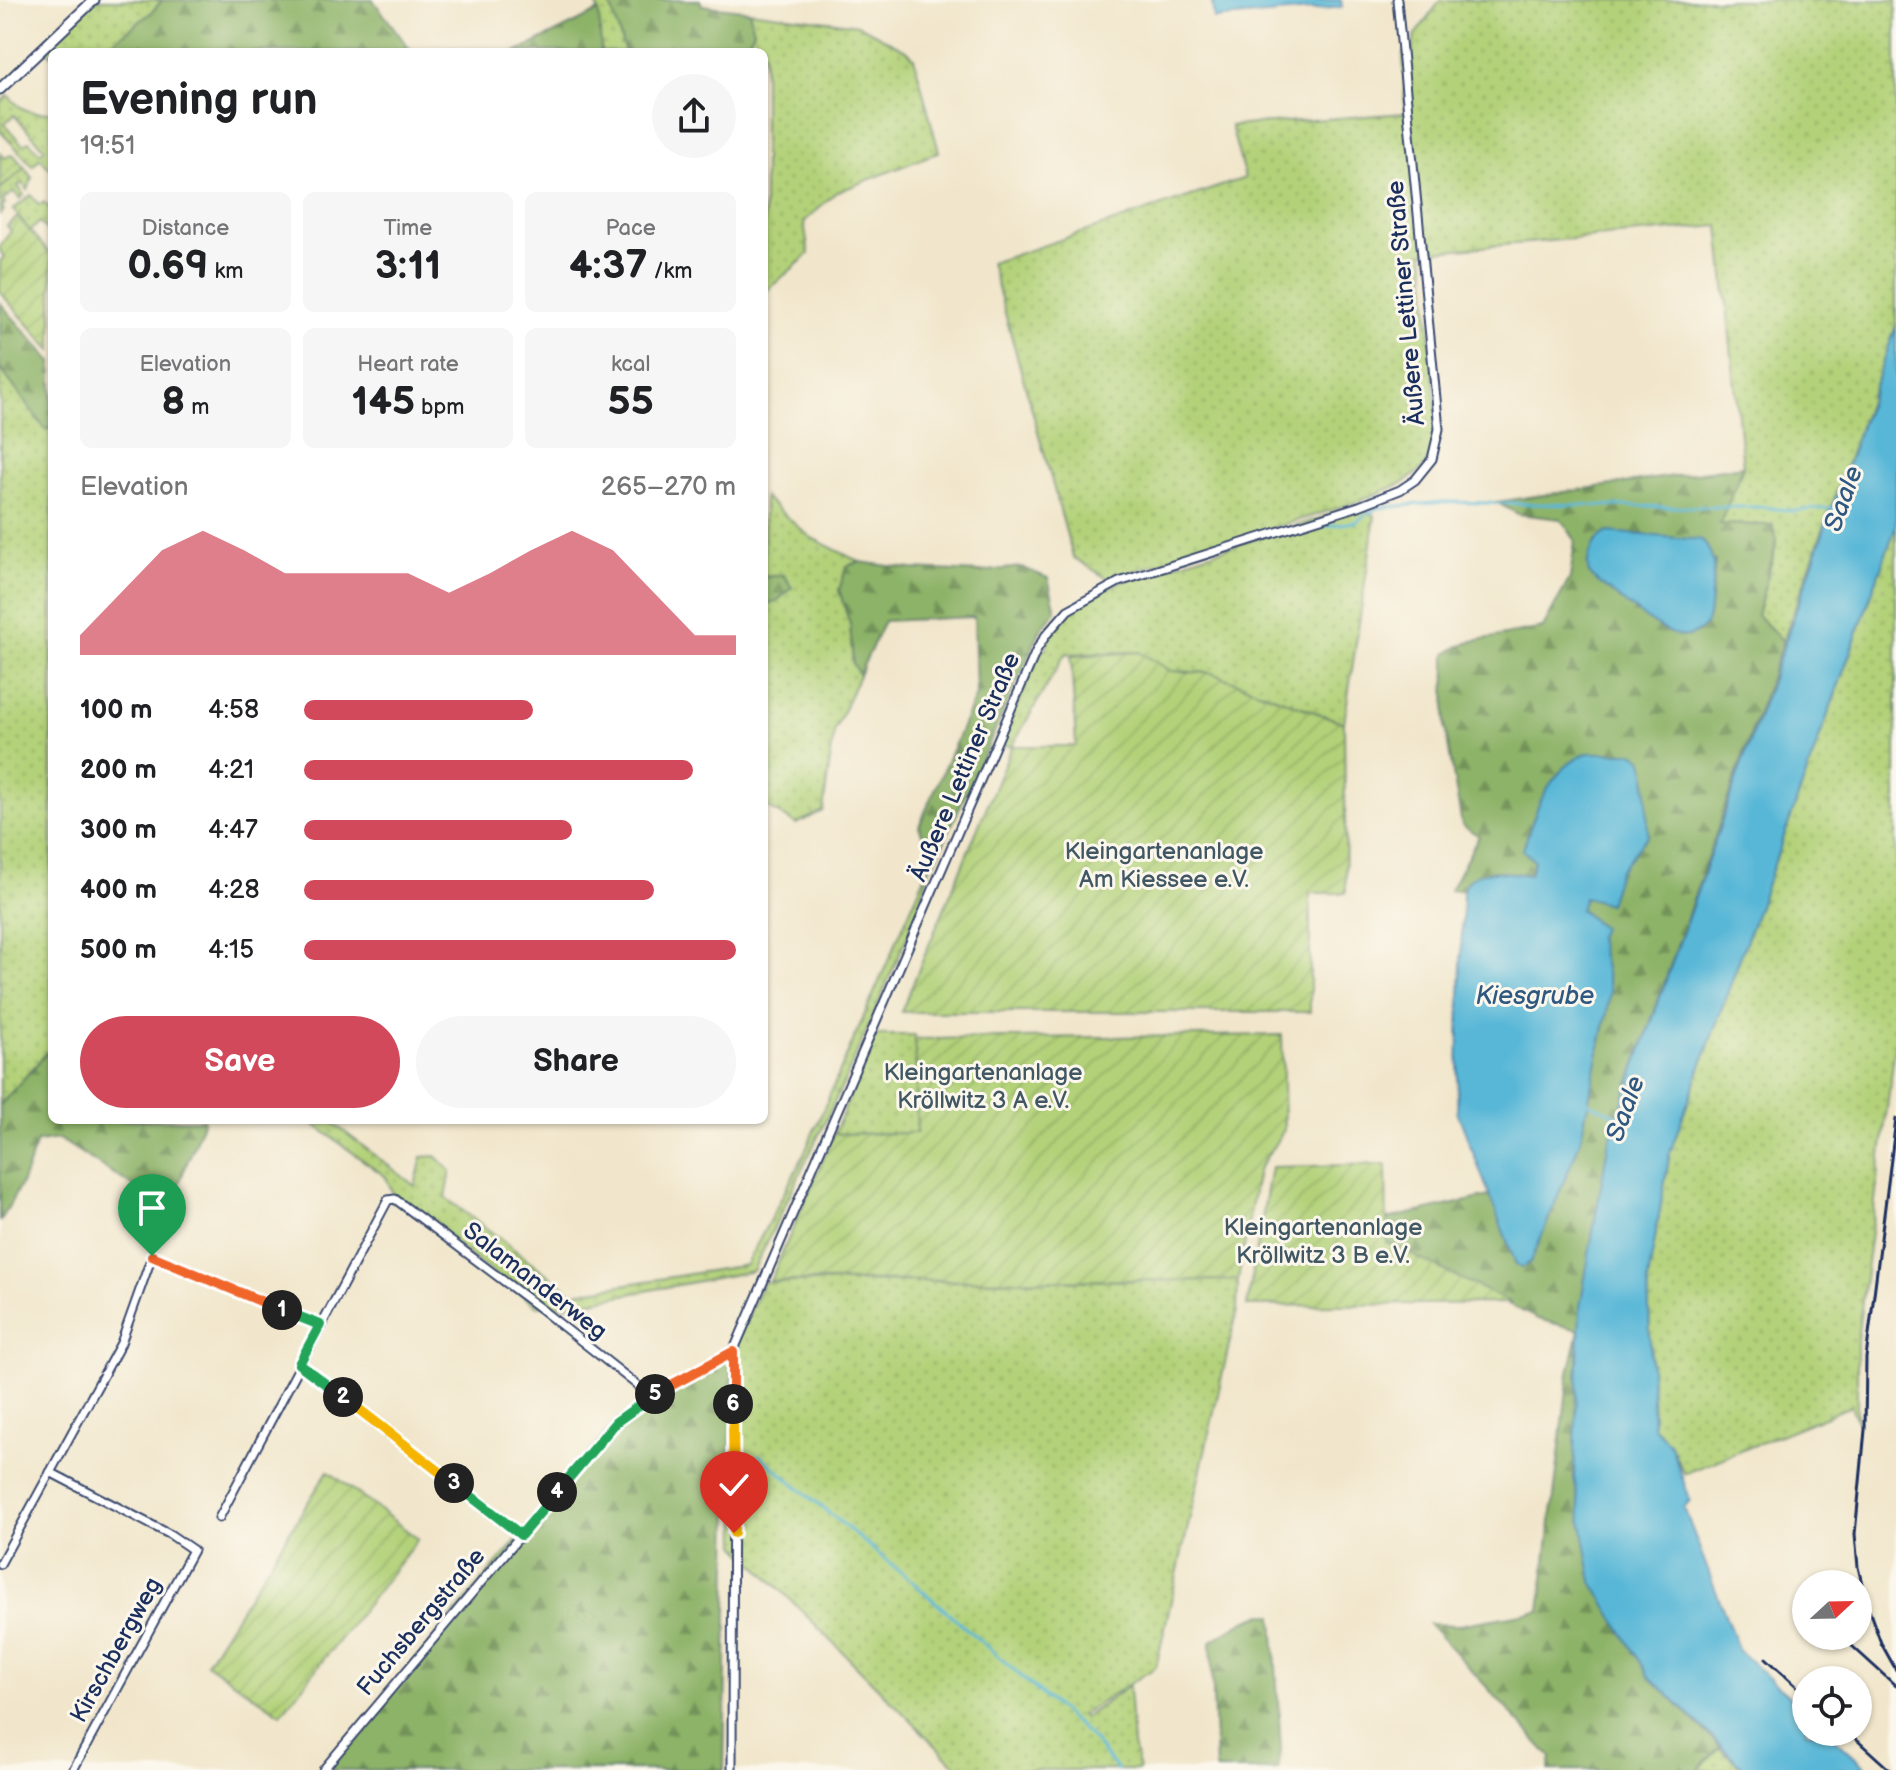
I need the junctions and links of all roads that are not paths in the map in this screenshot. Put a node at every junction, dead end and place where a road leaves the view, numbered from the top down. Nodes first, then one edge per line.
1 (94, 0) edge
2 (1397, 0) edge
3 (0, 89) edge
4 (320, 1325) junction
5 (733, 1352) junction
6 (299, 1364) junction
7 (651, 1396) junction
8 (50, 1472) junction
9 (219, 1518) dead end
10 (521, 1535) junction
11 (0, 1564) edge
12 (73, 1770) edge
13 (323, 1770) edge
14 (732, 1770) edge

1 - 3 street
2 - 5 street, Äußere Lettiner Straße
4 - 6 street
4 - 7 street, Salamanderweg
4 - 8 street
5 - 7 street, Fuchsbergstraße
5 - 14 street, Äußere Lettiner Straße
6 - 9 street
6 - 10 street
7 - 10 street, Fuchsbergstraße
8 - 11 street
8 - 12 street, Kirschbergweg
10 - 13 street, Fuchsbergstraße

